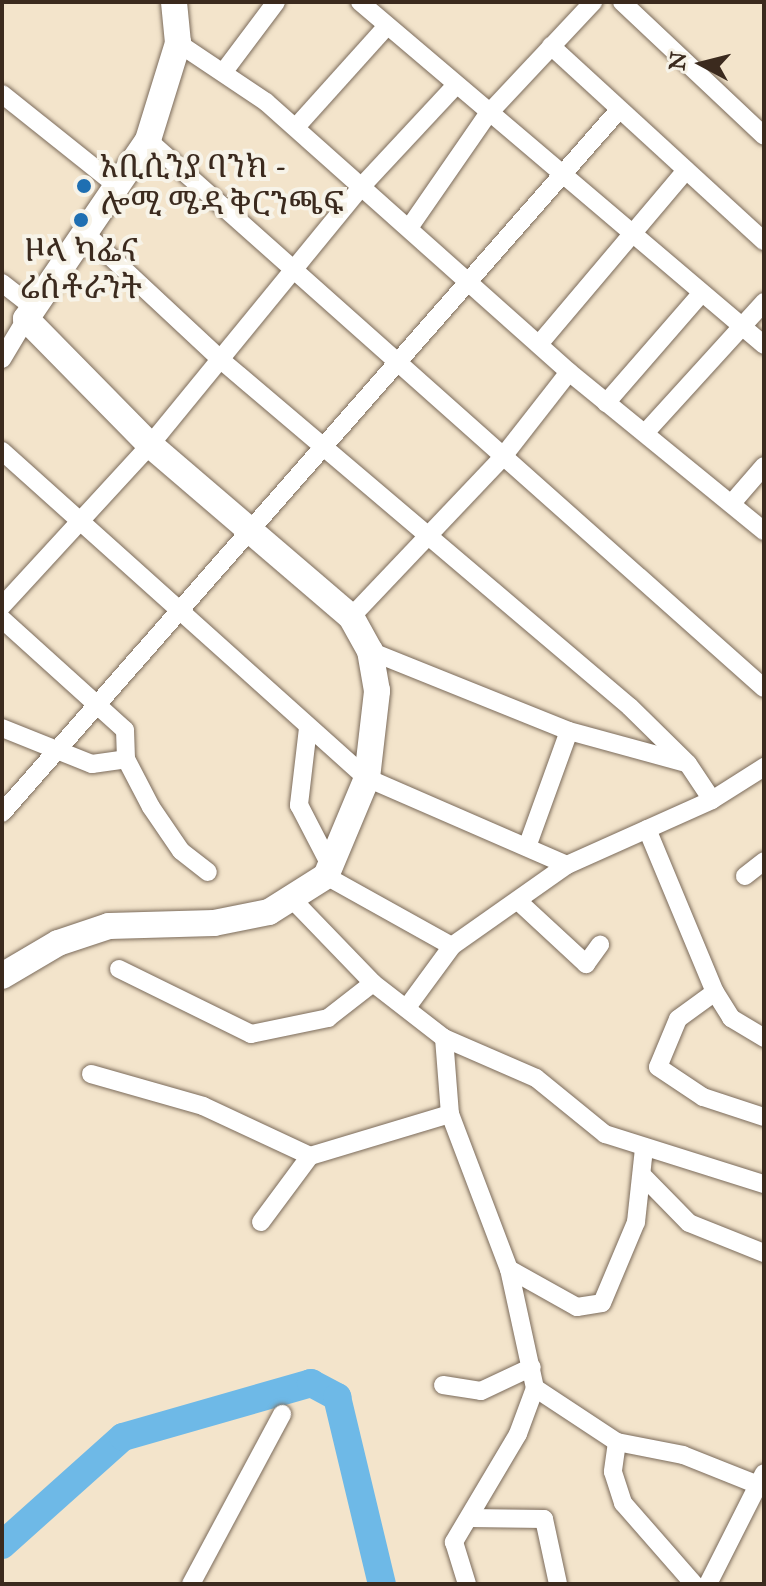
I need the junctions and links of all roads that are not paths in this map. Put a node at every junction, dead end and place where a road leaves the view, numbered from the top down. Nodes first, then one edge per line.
1 (174, 2) edge
2 (276, 2) edge
3 (360, 2) edge
4 (622, 2) edge
5 (582, 5) edge
6 (387, 26) junction
7 (178, 43) junction
8 (551, 46) junction
9 (225, 70) junction
10 (455, 86) junction
11 (2, 94) edge
12 (618, 111) junction
13 (488, 114) junction
14 (296, 127) junction
15 (764, 136) edge
16 (148, 140) junction
17 (562, 174) junction
18 (683, 174) junction
19 (116, 185) junction
20 (360, 188) junction
21 (409, 228) junction
22 (85, 233) junction
23 (635, 235) junction
24 (764, 241) edge
25 (294, 275) junction
26 (2, 283) edge
27 (467, 284) junction
28 (700, 295) junction
29 (764, 302) edge
30 (29, 313) junction
31 (741, 326) junction
32 (540, 343) junction
33 (764, 345) edge
34 (2, 359) edge
35 (221, 360) junction
36 (397, 366) junction
37 (569, 372) junction
38 (606, 403) junction
39 (645, 433) junction
40 (150, 445) junction
41 (324, 447) junction
42 (2, 451) edge
43 (501, 459) junction
44 (764, 466) edge
45 (732, 503) junction
46 (79, 519) junction
47 (251, 530) junction
48 (764, 531) edge
49 (426, 537) junction
50 (2, 606) edge
51 (181, 613) junction
52 (351, 617) junction
53 (2, 619) edge
54 (370, 651) junction
55 (764, 688) edge
56 (99, 705) junction
57 (2, 728) edge
58 (308, 728) junction
59 (569, 731) junction
60 (59, 750) junction
61 (126, 759) junction
62 (688, 764) junction
63 (764, 767) edge
64 (367, 778) junction
65 (712, 800) junction
66 (2, 813) edge
67 (647, 829) junction
68 (527, 847) junction
69 (764, 861) edge
70 (567, 865) junction
71 (208, 872) dead end
72 (328, 872) junction
73 (745, 876) dead end
74 (292, 899) junction
75 (518, 901) junction
76 (600, 945) dead end
77 (452, 946) junction
78 (119, 969) dead end
79 (2, 976) edge
80 (373, 983) junction
81 (715, 992) junction
82 (408, 1006) junction
83 (444, 1038) junction
84 (764, 1038) edge
85 (91, 1074) dead end
86 (450, 1114) junction
87 (764, 1117) edge
88 (644, 1148) junction
89 (310, 1156) junction
90 (642, 1175) junction
91 (764, 1184) edge
92 (261, 1222) dead end
93 (764, 1253) edge
94 (509, 1269) junction
95 (532, 1367) junction
96 (443, 1385) dead end
97 (535, 1388) junction
98 (282, 1414) dead end
99 (617, 1442) junction
100 (762, 1480) edge
101 (469, 1518) junction
102 (191, 1584) edge
103 (467, 1584) edge
104 (558, 1584) edge
105 (694, 1584) edge
106 (708, 1584) edge

1 - 7 street
2 - 9 street
3 - 6 street
4 - 15 street
5 - 8 street
6 - 10 street
6 - 14 street
7 - 9 street
7 - 16 street
8 - 12 street
8 - 13 street
9 - 14 street
10 - 13 street
10 - 20 street
11 - 19 street
12 - 17 street
12 - 18 street
13 - 17 street
13 - 21 street
14 - 20 street
16 - 19 street
16 - 25 street
17 - 23 street
17 - 27 street
18 - 23 street
18 - 24 street
19 - 22 street
20 - 21 street
20 - 25 street
21 - 27 street
22 - 30 street
22 - 35 street
23 - 28 street
23 - 32 street
25 - 35 street
25 - 36 street
26 - 30 street
27 - 32 street
27 - 36 street
28 - 31 street
28 - 38 street
29 - 31 street
30 - 34 street
30 - 40 street
31 - 33 street
31 - 39 street
32 - 37 street
35 - 40 street
35 - 41 street
36 - 41 street
36 - 43 street
37 - 38 street
37 - 43 street
38 - 39 street
39 - 45 street
40 - 46 street
40 - 47 street
41 - 47 street
41 - 49 street
42 - 46 street
43 - 49 street
43 - 55 street
44 - 45 street
45 - 48 street
46 - 50 street
46 - 51 street
47 - 51 street
47 - 52 street
49 - 52 street
49 - 62 street
51 - 56 street
51 - 58 street
52 - 54 street
53 - 56 street
54 - 59 street
54 - 64 street
56 - 60 street
56 - 61 street
57 - 60 street
58 - 64 street
58 - 72 street
59 - 62 street
59 - 68 street
60 - 61 street
60 - 66 street
61 - 71 street
62 - 65 street
63 - 65 street
64 - 68 street
64 - 72 street
65 - 67 street
67 - 70 street
67 - 81 street
68 - 70 street
69 - 73 street
70 - 75 street
72 - 74 street
72 - 77 street
74 - 79 street
74 - 80 street
75 - 76 street
75 - 77 street
77 - 82 street
78 - 80 street
80 - 82 street
81 - 84 street
81 - 87 street
82 - 83 street
83 - 86 street
83 - 88 street
85 - 89 street
86 - 89 street
86 - 94 street
88 - 90 street
88 - 91 street
89 - 92 street
90 - 93 street
90 - 94 street
94 - 95 street
95 - 96 street
95 - 97 street
97 - 99 street
97 - 101 street
98 - 102 street
99 - 100 street
99 - 105 street
100 - 106 street
101 - 103 street
101 - 104 street

